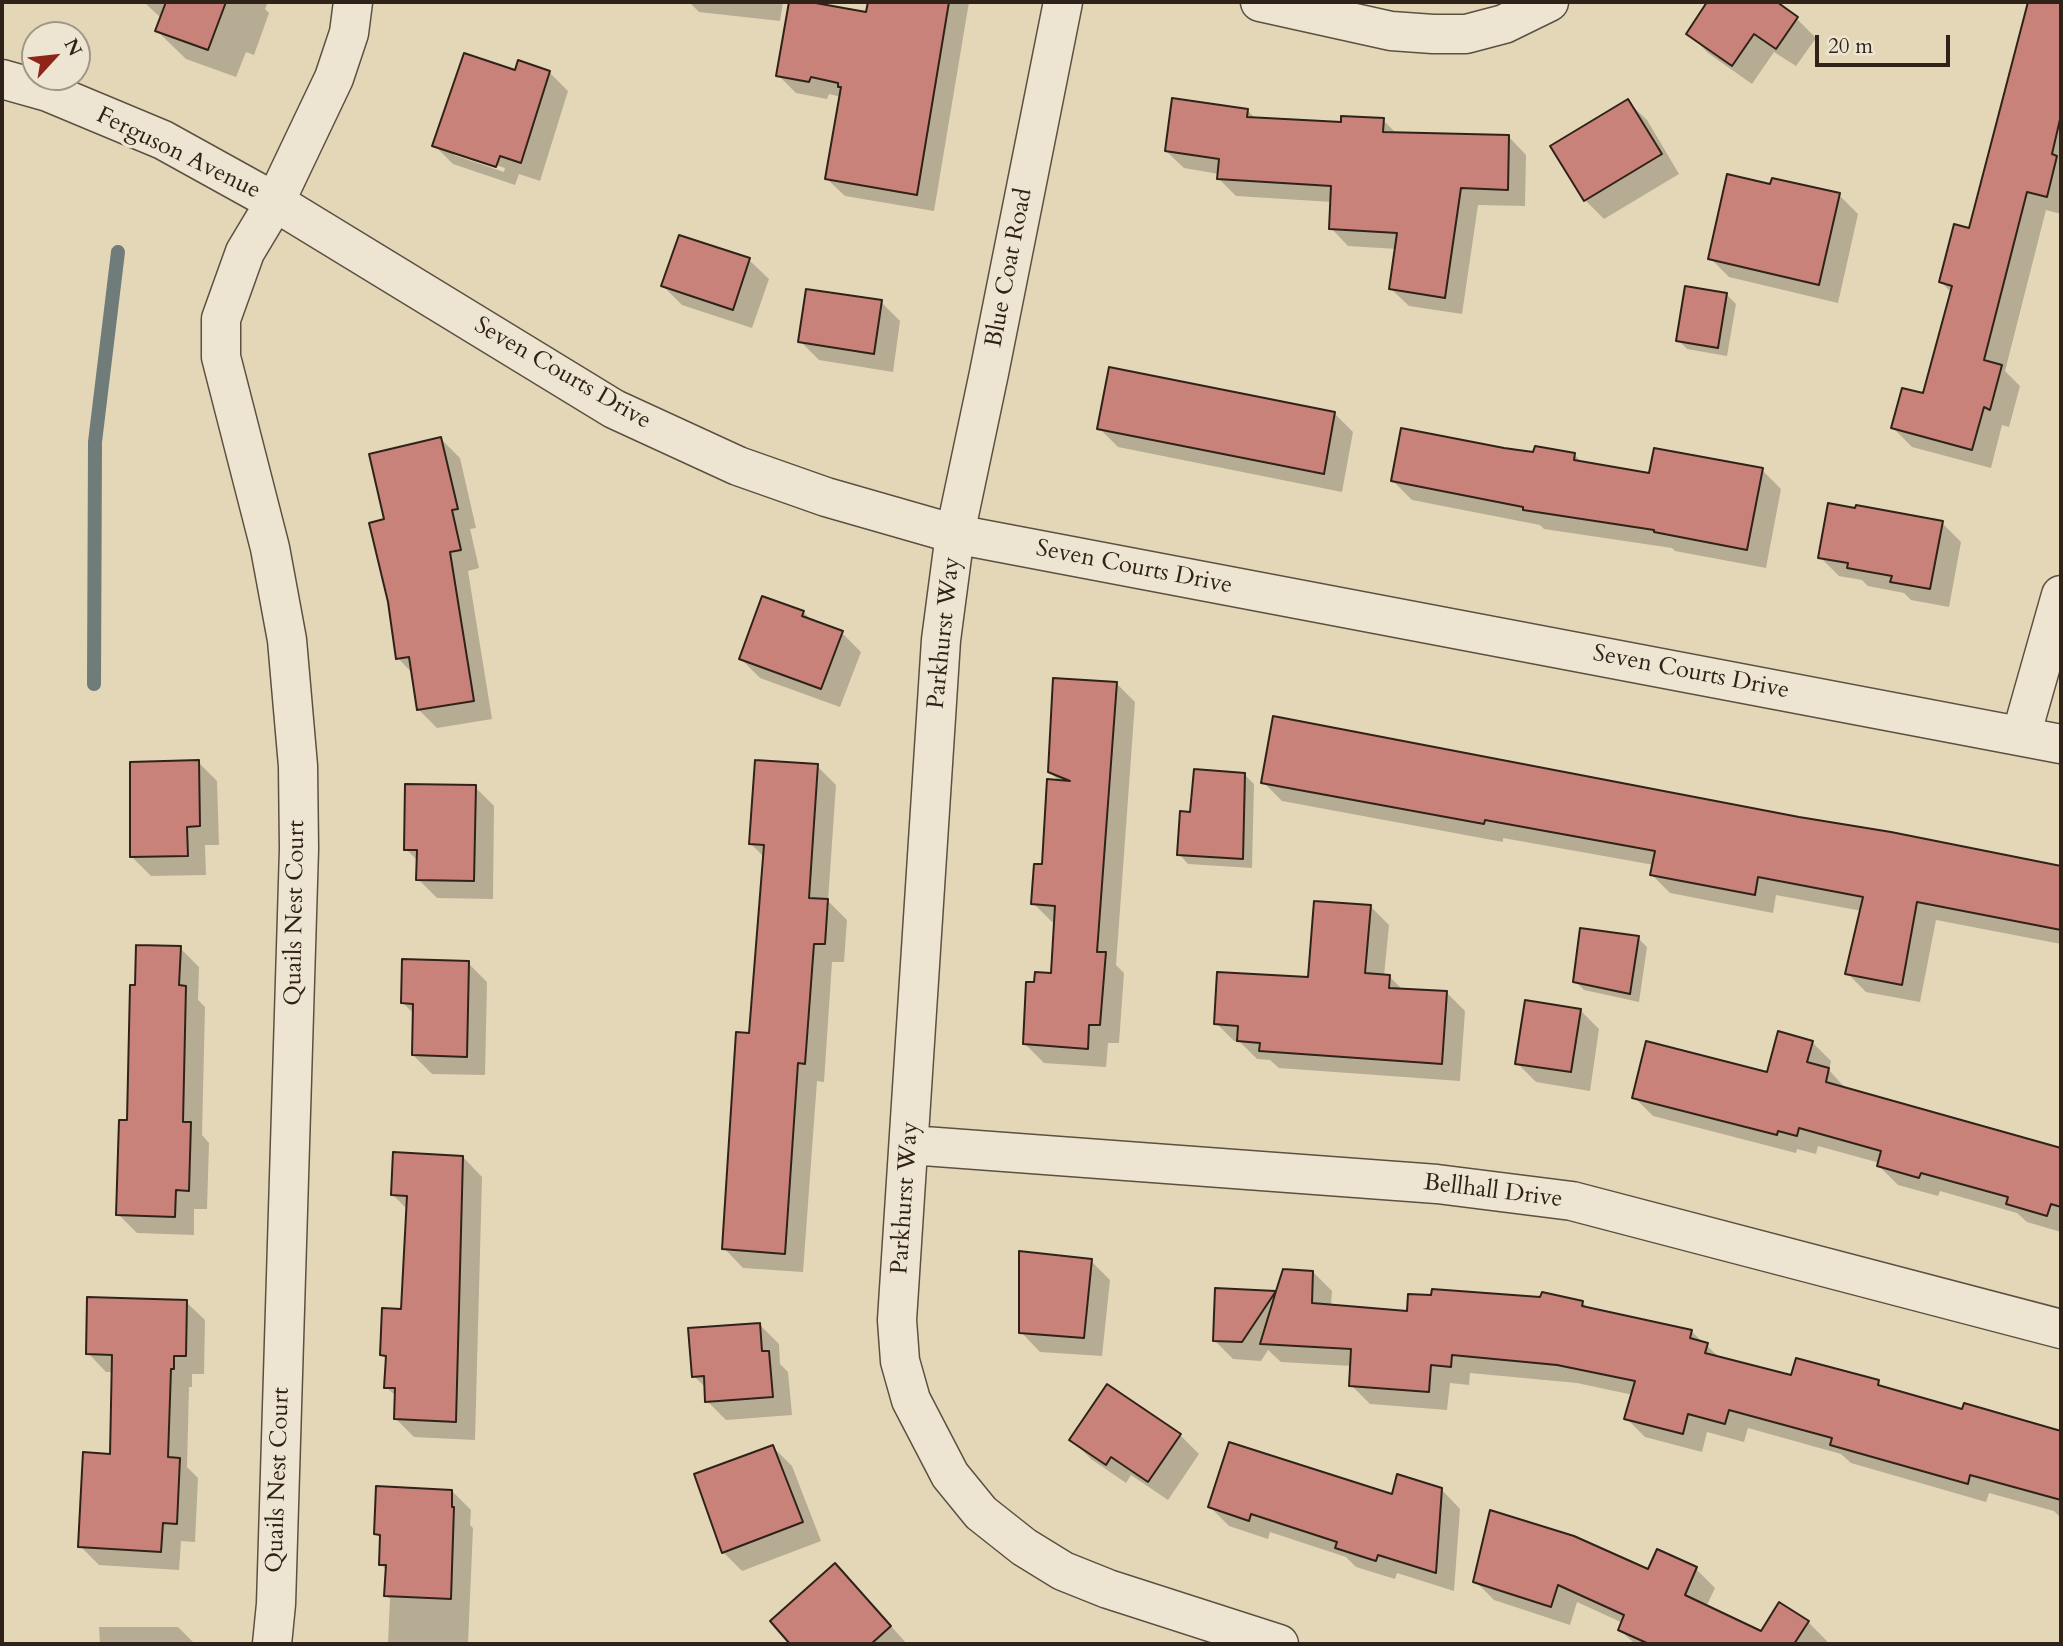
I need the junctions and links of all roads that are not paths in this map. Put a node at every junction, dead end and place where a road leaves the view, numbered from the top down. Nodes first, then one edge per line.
1 (353, 2) edge
2 (1063, 2) edge
3 (1260, 2) edge
4 (1549, 2) edge
5 (2, 79) edge
6 (275, 202) junction
7 (955, 534) junction
8 (2061, 595) edge
9 (2021, 736) junction
10 (2061, 744) edge
11 (910, 1145) junction
12 (2061, 1329) edge
13 (272, 1644) edge
14 (1279, 1644) edge

1 - 6 street, Quails Nest Court
2 - 7 street, Blue Coat Road
3 - 4 street
5 - 6 street, Ferguson Avenue
6 - 7 street, Seven Courts Drive
6 - 13 street, Quails Nest Court
7 - 9 street, Seven Courts Drive
7 - 11 street, Parkhurst Way
8 - 9 street
9 - 10 street, Seven Courts Drive
11 - 12 street, Bellhall Drive
11 - 14 street, Parkhurst Way

